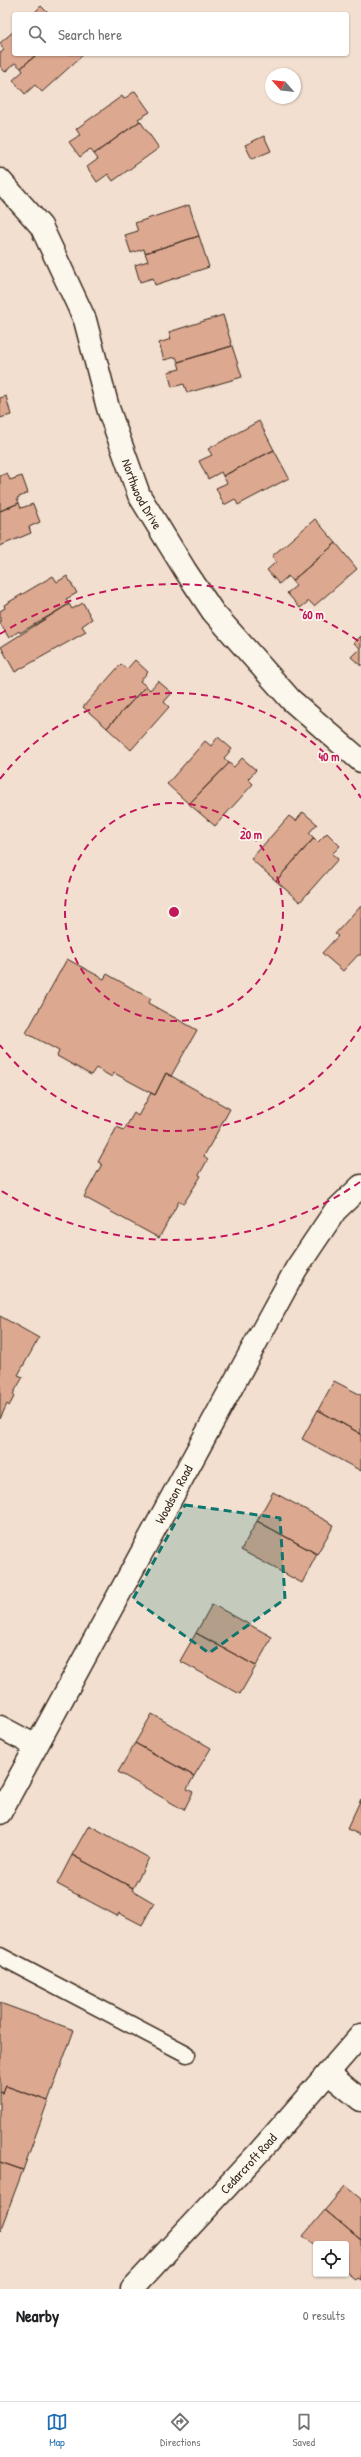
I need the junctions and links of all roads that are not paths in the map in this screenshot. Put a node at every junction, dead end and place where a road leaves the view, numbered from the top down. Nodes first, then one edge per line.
1 (0, 180) edge
2 (361, 761) edge
3 (361, 1186) edge
4 (0, 1727) edge
5 (36, 1746) junction
6 (0, 1813) edge
7 (0, 1956) edge
8 (361, 2035) edge
9 (188, 2054) dead end
10 (328, 2073) junction
11 (361, 2100) edge
12 (132, 2289) edge

1 - 2 street, Northwood Drive
3 - 5 street, Woodson Road
4 - 5 street
5 - 6 street, Woodson Road
7 - 9 lane
8 - 10 street, Cedarcroft Road
10 - 11 street
10 - 12 street, Cedarcroft Road

